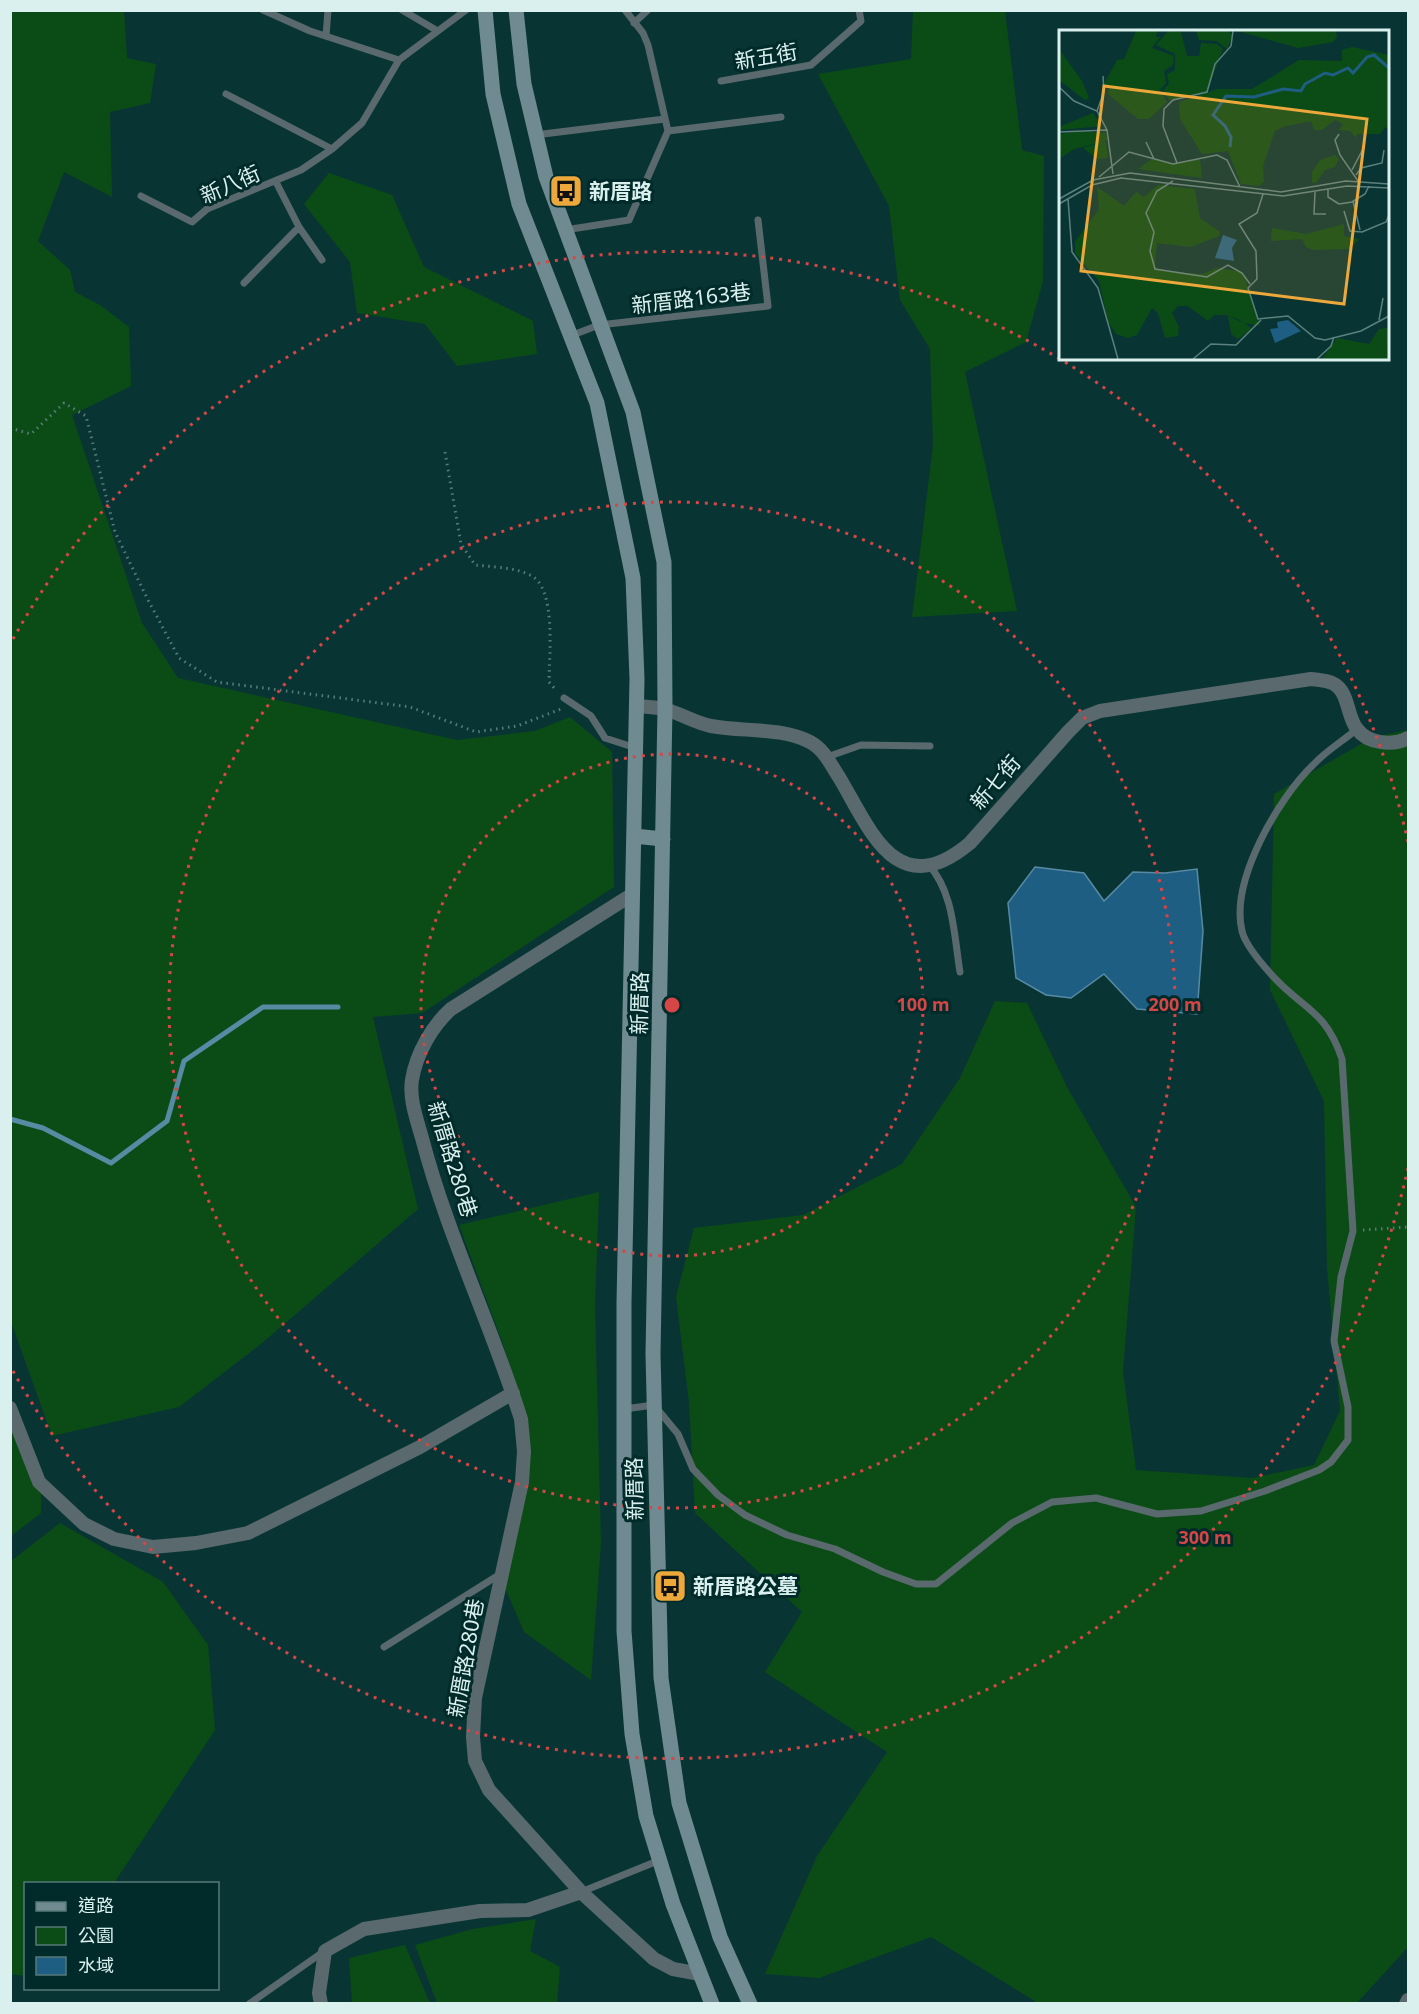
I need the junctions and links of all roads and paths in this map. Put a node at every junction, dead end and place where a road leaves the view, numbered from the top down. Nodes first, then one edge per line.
1 (263, 10) edge
2 (328, 10) edge
3 (402, 10) edge
4 (466, 10) edge
5 (485, 10) edge
6 (516, 10) edge
7 (625, 10) edge
8 (648, 10) edge
9 (860, 10) edge
10 (634, 23) junction
11 (436, 30) junction
12 (326, 36) junction
13 (399, 60) junction
14 (721, 81) dead end
15 (226, 94) dead end
16 (781, 117) dead end
17 (665, 119) junction
18 (668, 131) junction
19 (535, 135) junction
20 (332, 149) junction
21 (276, 182) junction
22 (141, 196) dead end
23 (758, 220) dead end
24 (298, 227) junction
25 (564, 230) junction
26 (322, 260) dead end
27 (244, 283) dead end
28 (599, 325) junction
29 (570, 336) junction
30 (10, 429) edge
31 (445, 452) dead end
32 (564, 698) joint
33 (574, 705) junction
34 (637, 706) junction
35 (665, 709) junction
36 (1357, 729) junction
37 (1408, 738) edge
38 (930, 746) dead end
39 (636, 748) junction
40 (827, 757) junction
41 (634, 836) junction
42 (663, 839) junction
43 (928, 864) junction
44 (633, 894) junction
45 (960, 972) dead end
46 (1408, 1227) edge
47 (1353, 1231) junction
48 (513, 1393) junction
49 (654, 1405) junction
50 (10, 1408) edge
51 (624, 1409) junction
52 (502, 1573) junction
53 (384, 1647) dead end
54 (660, 1860) junction
55 (581, 1892) junction
56 (325, 1950) junction
57 (700, 1974) junction
58 (249, 2004) edge
59 (321, 2004) edge
60 (712, 2004) edge
61 (750, 2004) edge

1 - 12 lane
2 - 12 lane
3 - 11 lane
4 - 11 lane, 新八街
5 - 29 street, 新厝路
6 - 19 street, 新厝路
7 - 10 lane
8 - 10 lane
9 - 14 lane, 新五街
10 - 17 lane
11 - 13 lane, 新八街
12 - 13 lane
13 - 20 lane, 新八街
15 - 20 lane
16 - 18 lane
17 - 18 lane
17 - 19 lane
18 - 25 lane
19 - 25 street, 新厝路
20 - 21 lane, 新八街
21 - 22 lane, 新八街
21 - 24 lane
23 - 28 lane, 新厝路163巷
24 - 26 lane
24 - 27 lane
25 - 28 street, 新厝路
28 - 29 lane, 新厝路163巷
28 - 35 street, 新厝路
29 - 34 street, 新厝路
30 - 33 path
31 - 32 path
32 - 33 lane
33 - 39 lane
34 - 35 street, 新七街
34 - 39 street, 新厝路
35 - 40 street, 新七街
35 - 42 street, 新厝路
36 - 37 street
36 - 43 street, 新七街
36 - 47 lane
38 - 40 lane
39 - 41 street, 新厝路
40 - 43 street, 新七街
41 - 42 street
41 - 44 street, 新厝路
42 - 49 street, 新厝路
43 - 45 lane
44 - 48 street, 新厝路280巷
44 - 51 street, 新厝路
46 - 47 path
47 - 49 lane
48 - 50 street
48 - 52 street, 新厝路280巷
49 - 51 lane
49 - 61 street, 新厝路
51 - 54 street, 新厝路
52 - 53 lane
52 - 55 street, 新厝路280巷
54 - 55 lane
54 - 57 street, 新厝路
55 - 56 street
55 - 57 street, 新厝路280巷
56 - 58 lane
56 - 59 street
57 - 60 street, 新厝路

